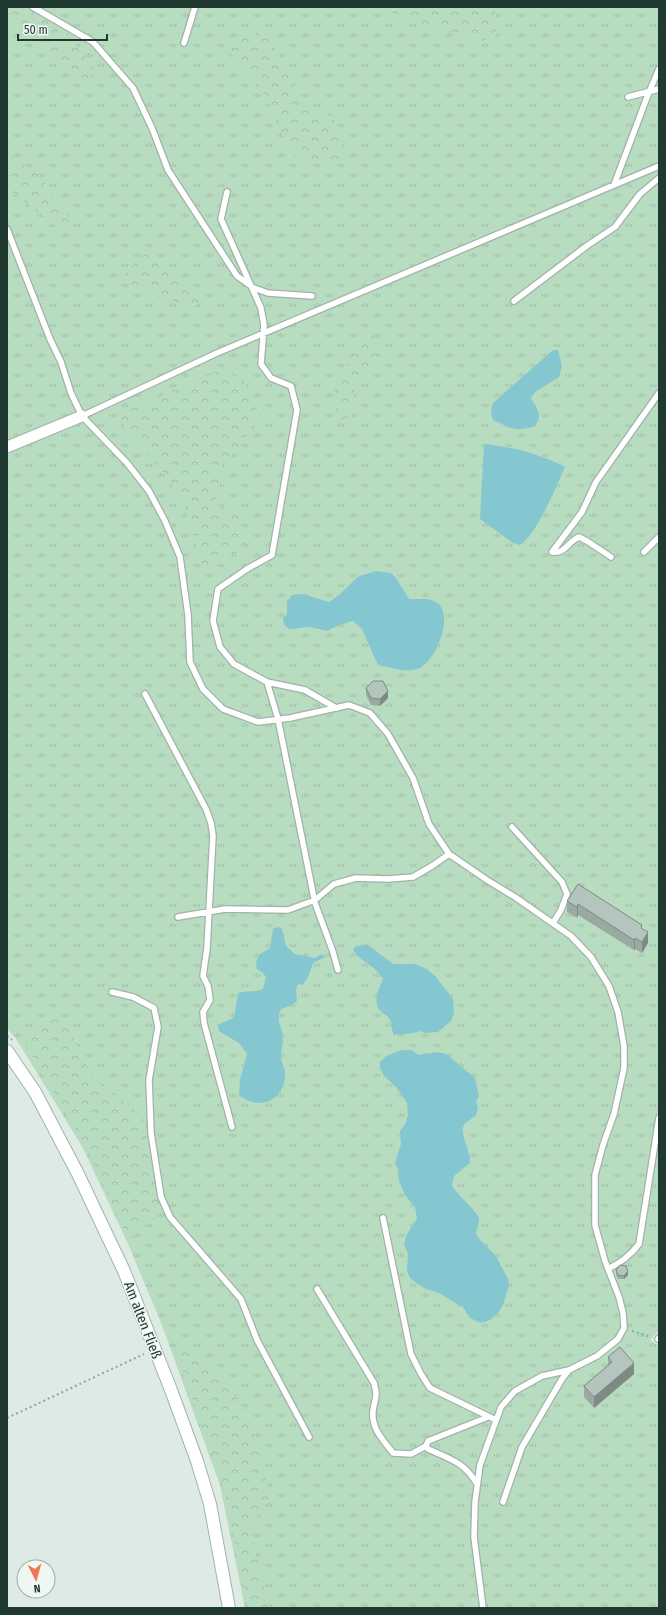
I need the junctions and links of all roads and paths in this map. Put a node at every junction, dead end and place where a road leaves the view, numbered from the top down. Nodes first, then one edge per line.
1 (33, 7) edge
2 (195, 7) edge
3 (184, 43) dead end
4 (659, 69) edge
5 (659, 90) edge
6 (649, 92) junction
7 (628, 97) dead end
8 (659, 166) edge
9 (659, 178) edge
10 (614, 185) junction
11 (227, 192) dead end
12 (7, 229) edge
13 (254, 288) junction
14 (312, 296) dead end
15 (514, 301) dead end
16 (263, 334) junction
17 (659, 393) edge
18 (82, 416) junction
19 (7, 447) edge
20 (659, 537) edge
21 (644, 552) dead end
22 (610, 557) dead end
23 (267, 682) junction
24 (144, 694) dead end
25 (336, 708) junction
26 (278, 719) junction
27 (512, 828) dead end
28 (449, 854) junction
29 (316, 900) junction
30 (209, 911) junction
31 (178, 917) dead end
32 (553, 923) junction
33 (338, 970) dead end
34 (112, 992) dead end
35 (7, 1051) edge
36 (659, 1118) edge
37 (232, 1127) dead end
38 (383, 1218) dead end
39 (608, 1269) junction
40 (318, 1289) dead end
41 (624, 1328) junction
42 (658, 1338) edge
43 (155, 1349) junction
44 (570, 1370) junction
45 (488, 1417) junction
46 (7, 1418) edge
47 (496, 1420) junction
48 (309, 1437) dead end
49 (426, 1446) junction
50 (477, 1484) junction
51 (503, 1502) dead end
52 (229, 1608) edge
53 (483, 1608) edge

1 - 13 lane
2 - 3 lane
4 - 6 lane
5 - 6 lane
6 - 7 lane
6 - 10 lane
8 - 10 lane
9 - 15 lane
10 - 16 lane
11 - 13 lane
12 - 18 lane
13 - 14 lane
13 - 16 lane
16 - 18 lane
16 - 23 lane
17 - 22 lane
18 - 19 street
18 - 26 lane
20 - 21 lane
23 - 25 lane
23 - 26 lane
24 - 30 lane
25 - 26 lane
25 - 28 lane
26 - 29 lane
27 - 32 lane
28 - 29 lane
28 - 32 lane
29 - 30 lane
29 - 33 lane
30 - 31 lane
30 - 37 lane
32 - 39 lane
34 - 48 lane
35 - 43 main road, Am alten Fließ
36 - 39 lane
38 - 45 lane
39 - 41 lane
40 - 49 lane
41 - 42 path
41 - 44 lane
43 - 46 path
43 - 52 main road, Am alten Fließ
44 - 47 lane
44 - 51 lane
45 - 47 lane
45 - 49 lane
47 - 50 lane
49 - 50 lane
50 - 53 lane

